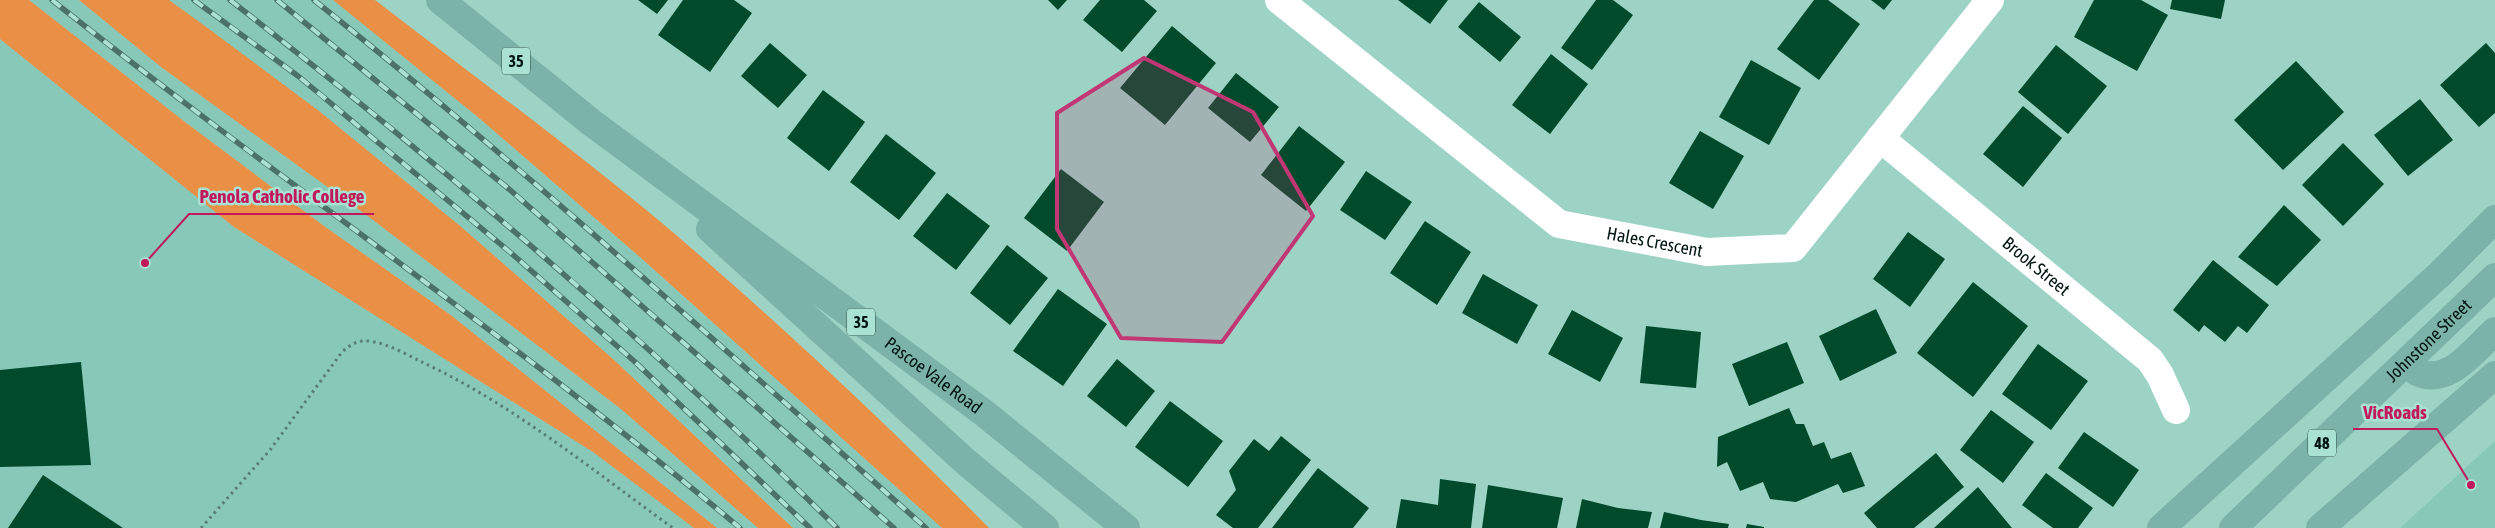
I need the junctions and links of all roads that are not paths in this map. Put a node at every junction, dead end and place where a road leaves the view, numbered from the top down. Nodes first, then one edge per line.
1 (440, 0) edge
2 (1279, 0) edge
3 (1990, 0) edge
4 (592, 123) junction
5 (1880, 138) junction
6 (2495, 219) edge
7 (2495, 277) edge
8 (2495, 331) edge
9 (2411, 358) junction
10 (2495, 375) edge
11 (2176, 410) dead end
12 (966, 462) junction
13 (1024, 528) edge
14 (1045, 528) edge
15 (1126, 528) edge
16 (2161, 528) edge
17 (2233, 528) edge
18 (2320, 528) edge

1 - 4 main road, Pascoe Vale Road / 35
2 - 5 street, Hales Crescent
3 - 5 street, Hales Crescent
4 - 12 main road, Pascoe Vale Road / 35
4 - 15 main road, Pascoe Vale Road / 35
5 - 11 street, Brook Street
6 - 16 main road
7 - 9 main road, Johnstone Street / 48
8 - 9 main road
9 - 17 main road, Johnstone Street / 48
10 - 18 main road
12 - 13 main road
12 - 14 main road, Pascoe Vale Road / 35

